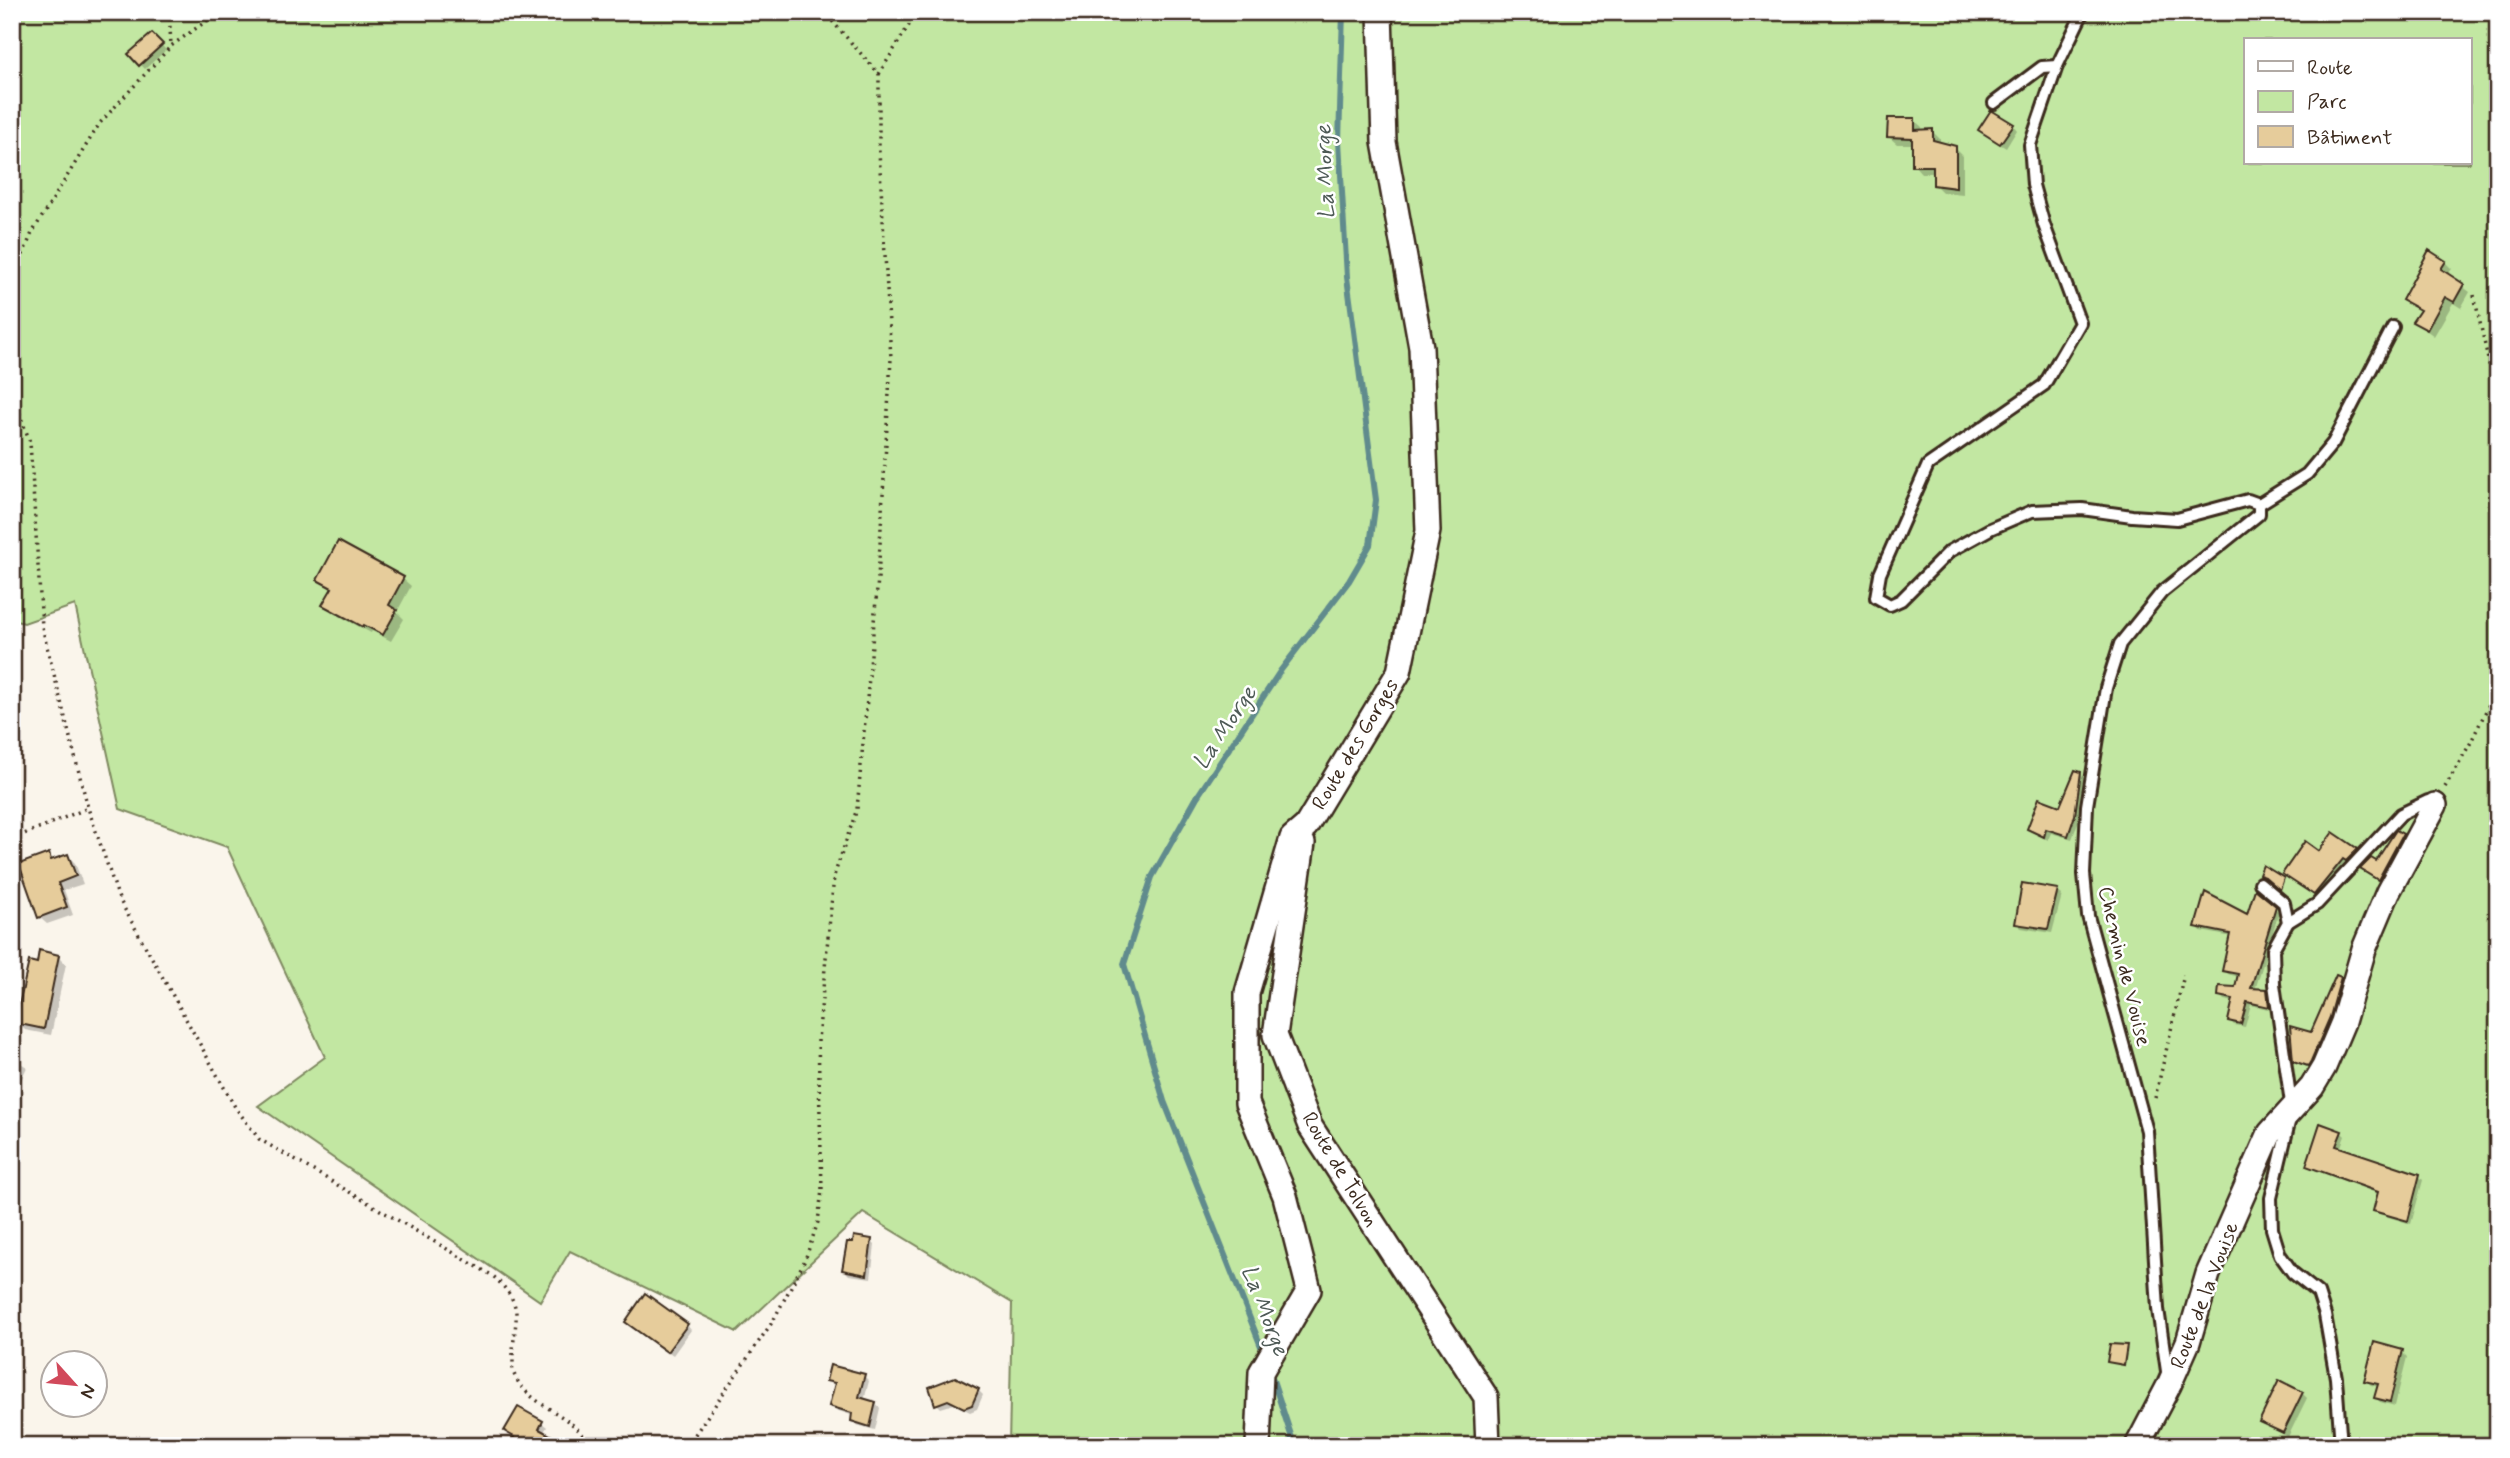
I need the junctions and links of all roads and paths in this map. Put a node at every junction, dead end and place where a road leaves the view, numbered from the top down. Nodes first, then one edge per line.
1 (169, 12) edge
2 (219, 12) edge
3 (824, 12) edge
4 (917, 12) edge
5 (1380, 12) edge
6 (2083, 12) edge
7 (171, 46) junction
8 (2057, 66) junction
9 (879, 74) junction
10 (1994, 103) dead end
11 (12, 281) edge
12 (2474, 295) dead end
13 (2393, 327) dead end
14 (12, 393) edge
15 (2498, 405) edge
16 (2259, 504) junction
17 (2498, 686) edge
18 (2435, 804) junction
19 (88, 808) junction
20 (1306, 826) junction
21 (12, 839) edge
22 (2260, 883) dead end
23 (2288, 922) junction
24 (2184, 975) dead end
25 (2292, 1110) junction
26 (2147, 1131) junction
27 (2169, 1385) junction
28 (590, 1446) edge
29 (687, 1446) edge
30 (1258, 1446) edge
31 (1488, 1446) edge
32 (2137, 1446) edge
33 (2341, 1446) edge

1 - 7 path
2 - 7 path
3 - 9 path
4 - 9 path
5 - 20 street, Route des Gorges
6 - 8 lane
7 - 11 path
8 - 10 lane
8 - 16 lane
9 - 29 path
12 - 15 path
13 - 16 lane
14 - 19 path
16 - 26 lane, Chemin de Vouise
17 - 18 path
18 - 23 lane
18 - 25 street, Route de la Vouise
19 - 21 path
19 - 28 path
20 - 30 street, Route des Gorges
20 - 31 street, Route de Tolvon
22 - 23 lane
23 - 25 lane
24 - 26 path
25 - 27 street, Route de la Vouise
25 - 33 lane
26 - 27 lane, Chemin de Vouise
27 - 32 street, Route de la Vouise

